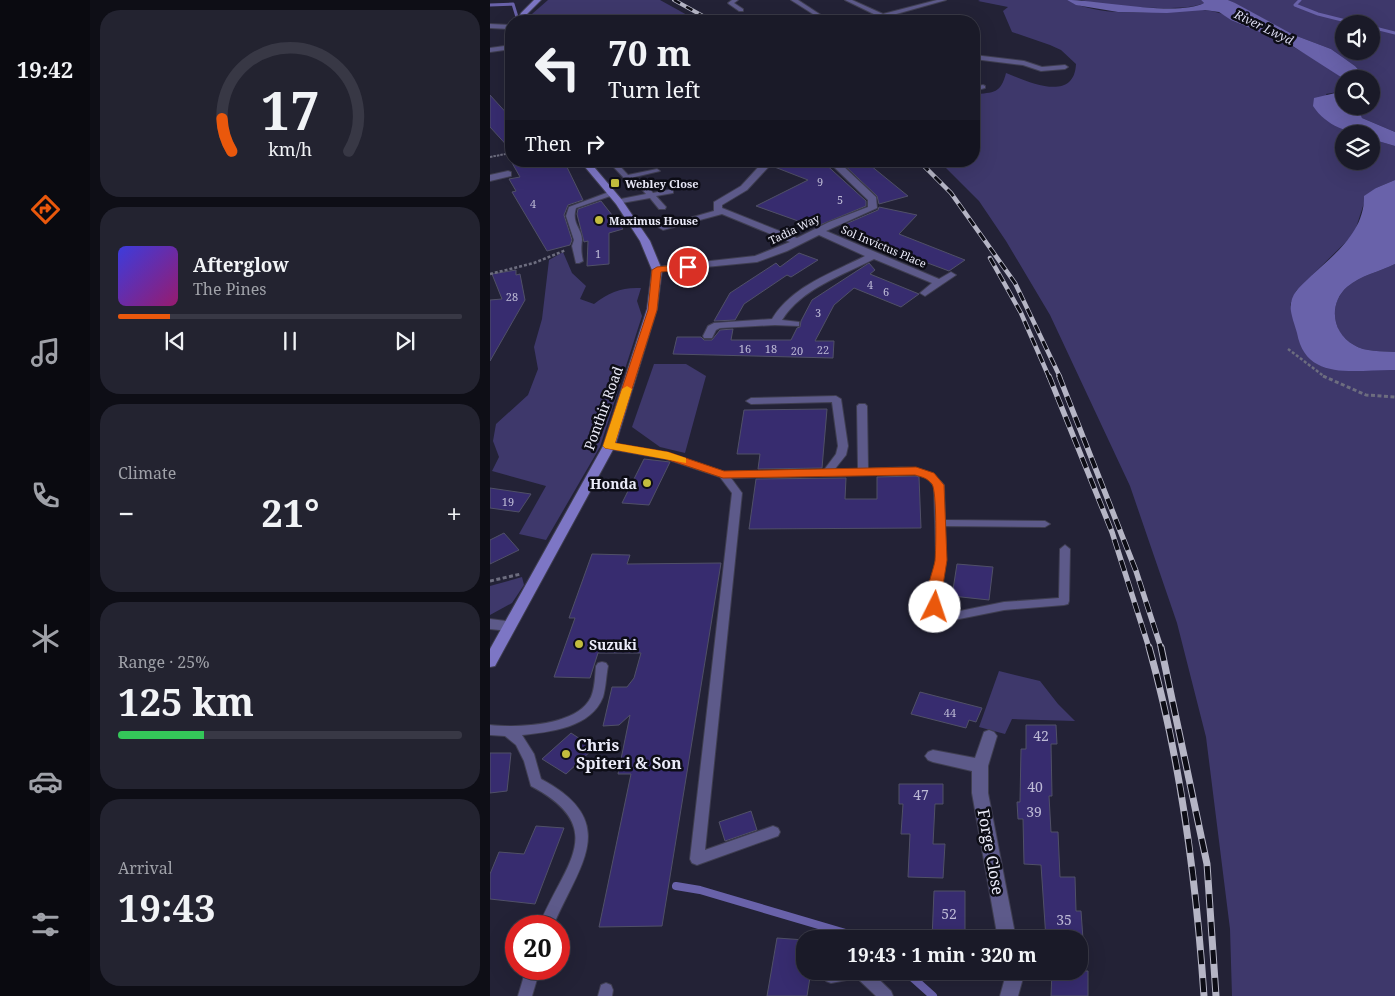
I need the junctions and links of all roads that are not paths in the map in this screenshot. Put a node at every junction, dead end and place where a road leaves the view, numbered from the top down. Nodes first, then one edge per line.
1 (538, 0) edge
2 (735, 0) edge
3 (794, 0) edge
4 (848, 0) edge
5 (943, 0) edge
6 (741, 10) dead end
7 (523, 15) edge
8 (818, 15) edge
9 (880, 15) edge
10 (886, 15) edge
11 (490, 26) edge
12 (505, 27) edge
13 (505, 48) edge
14 (490, 50) edge
15 (980, 58) edge
16 (1065, 67) dead end
17 (983, 87) dead end
18 (980, 88) edge
19 (591, 167) edge
20 (617, 167) edge
21 (762, 167) edge
22 (839, 167) edge
23 (657, 171) dead end
24 (508, 174) dead end
25 (491, 182) edge
26 (643, 186) dead end
27 (670, 191) dead end
28 (652, 195) junction
29 (615, 198) junction
30 (662, 206) dead end
31 (721, 212) junction
32 (663, 227) dead end
33 (819, 231) junction
34 (798, 242) junction
35 (874, 255) junction
36 (580, 261) dead end
37 (657, 270) junction
38 (951, 275) dead end
39 (940, 283) junction
40 (925, 294) dead end
41 (775, 322) junction
42 (795, 324) dead end
43 (708, 336) dead end
44 (751, 400) dead end
45 (862, 406) dead end
46 (609, 446) junction
47 (863, 471) junction
48 (827, 472) junction
49 (723, 475) junction
50 (942, 523) junction
51 (1045, 524) dead end
52 (1065, 549) dead end
53 (490, 624) edge
54 (509, 626) junction
55 (490, 662) edge
56 (602, 666) dead end
57 (490, 730) edge
58 (509, 732) junction
59 (989, 736) dead end
60 (933, 756) dead end
61 (980, 766) junction
62 (773, 832) dead end
63 (551, 915) edge
64 (1005, 930) edge
65 (530, 980) edge
66 (869, 980) edge
67 (1013, 980) edge
68 (525, 996) edge
69 (886, 996) edge
70 (1009, 996) edge

1 - 7 main road
2 - 6 lane
3 - 8 lane
4 - 9 lane
5 - 10 lane
11 - 12 street
13 - 14 street
15 - 16 lane
17 - 18 lane
19 - 29 main road, Ponthir Road
20 - 23 lane
21 - 31 street
22 - 33 street, Tadia Way
24 - 25 street
26 - 28 lane
27 - 28 lane
28 - 29 lane
28 - 30 lane
29 - 36 lane
29 - 37 main road, Ponthir Road
31 - 32 street
31 - 34 street
33 - 34 street, Tadia Way
33 - 35 street, Sol Invictus Place
34 - 37 street, Tadia Way
35 - 39 street, Sol Invictus Place
35 - 41 street
37 - 46 main road, Ponthir Road
38 - 39 street, Sol Invictus Place
39 - 40 street, Sol Invictus Place
41 - 42 street
41 - 43 street
44 - 48 lane
45 - 47 lane
46 - 49 lane
46 - 54 main road, Ponthir Road
47 - 48 lane
47 - 50 lane
48 - 49 lane
49 - 62 lane
50 - 51 lane
50 - 52 lane
53 - 54 street
54 - 55 main road, Ponthir Road
56 - 58 lane
57 - 58 lane
58 - 63 lane
59 - 61 street, Forge Close
60 - 61 street
61 - 64 street, Forge Close
65 - 68 lane
66 - 69 lane
67 - 70 street

